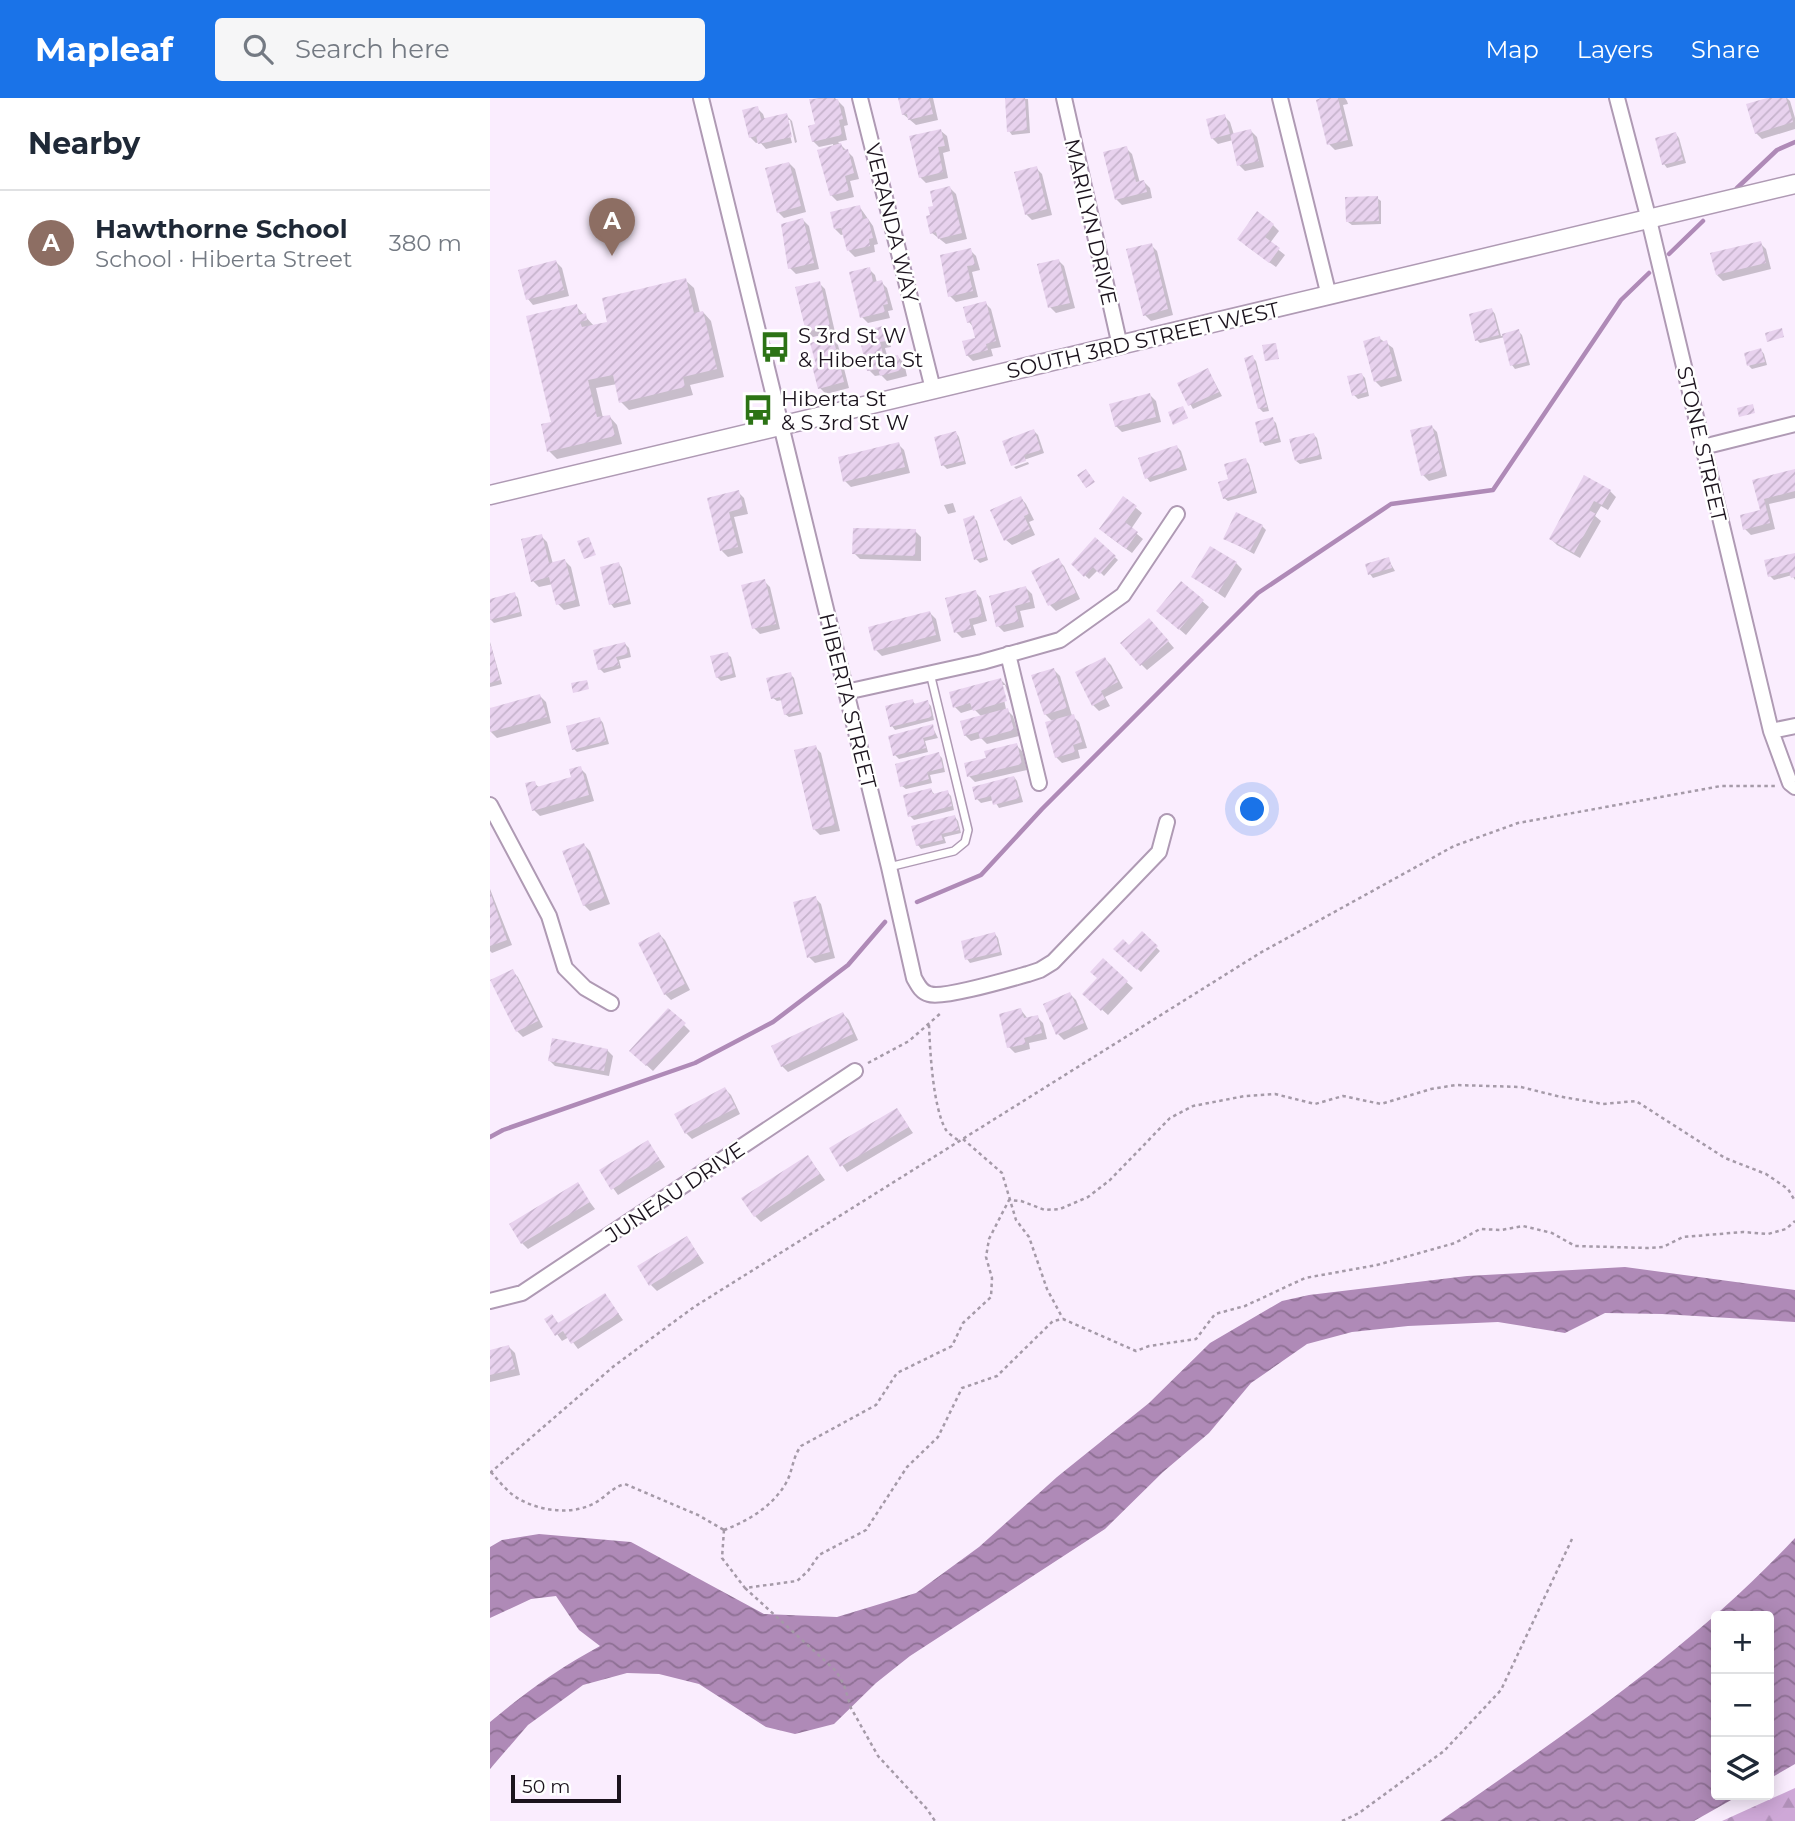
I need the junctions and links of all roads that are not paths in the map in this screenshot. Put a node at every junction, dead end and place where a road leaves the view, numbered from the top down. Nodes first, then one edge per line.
1 (701, 98) edge
2 (860, 98) edge
3 (1064, 98) edge
4 (1280, 98) edge
5 (1617, 98) edge
6 (1795, 184) edge
7 (1649, 220) junction
8 (1329, 296) junction
9 (1120, 346) junction
10 (933, 389) junction
11 (1795, 424) edge
12 (782, 427) junction
13 (1703, 447) junction
14 (490, 495) edge
15 (1177, 514) dead end
16 (1008, 654) junction
17 (930, 673) junction
18 (846, 692) junction
19 (1795, 726) edge
20 (1770, 731) junction
21 (1039, 783) dead end
22 (1792, 785) edge
23 (490, 805) edge
24 (1167, 822) dead end
25 (496, 831) edge
26 (889, 867) junction
27 (611, 1003) dead end
28 (855, 1071) road end
29 (490, 1301) edge

1 - 12 street, HIBERTA STREET
2 - 10 street, VERANDA WAY
3 - 9 street, MARILYN DRIVE
4 - 8 street
5 - 7 street, STONE STREET
6 - 7 street, SOUTH 3RD STREET WEST
7 - 8 street, SOUTH 3RD STREET WEST
7 - 13 street, STONE STREET
8 - 9 street, SOUTH 3RD STREET WEST
9 - 10 street, SOUTH 3RD STREET WEST
10 - 12 street, SOUTH 3RD STREET WEST
11 - 13 street
12 - 14 street, SOUTH 3RD STREET WEST
12 - 18 street, HIBERTA STREET
13 - 20 street, STONE STREET
15 - 16 street
16 - 17 street
16 - 21 street
17 - 18 street
17 - 26 lane
18 - 26 street, HIBERTA STREET
19 - 20 street
20 - 22 street, STONE STREET
23 - 25 street
24 - 26 street, HIBERTA STREET
25 - 27 street
28 - 29 street, JUNEAU DRIVE

